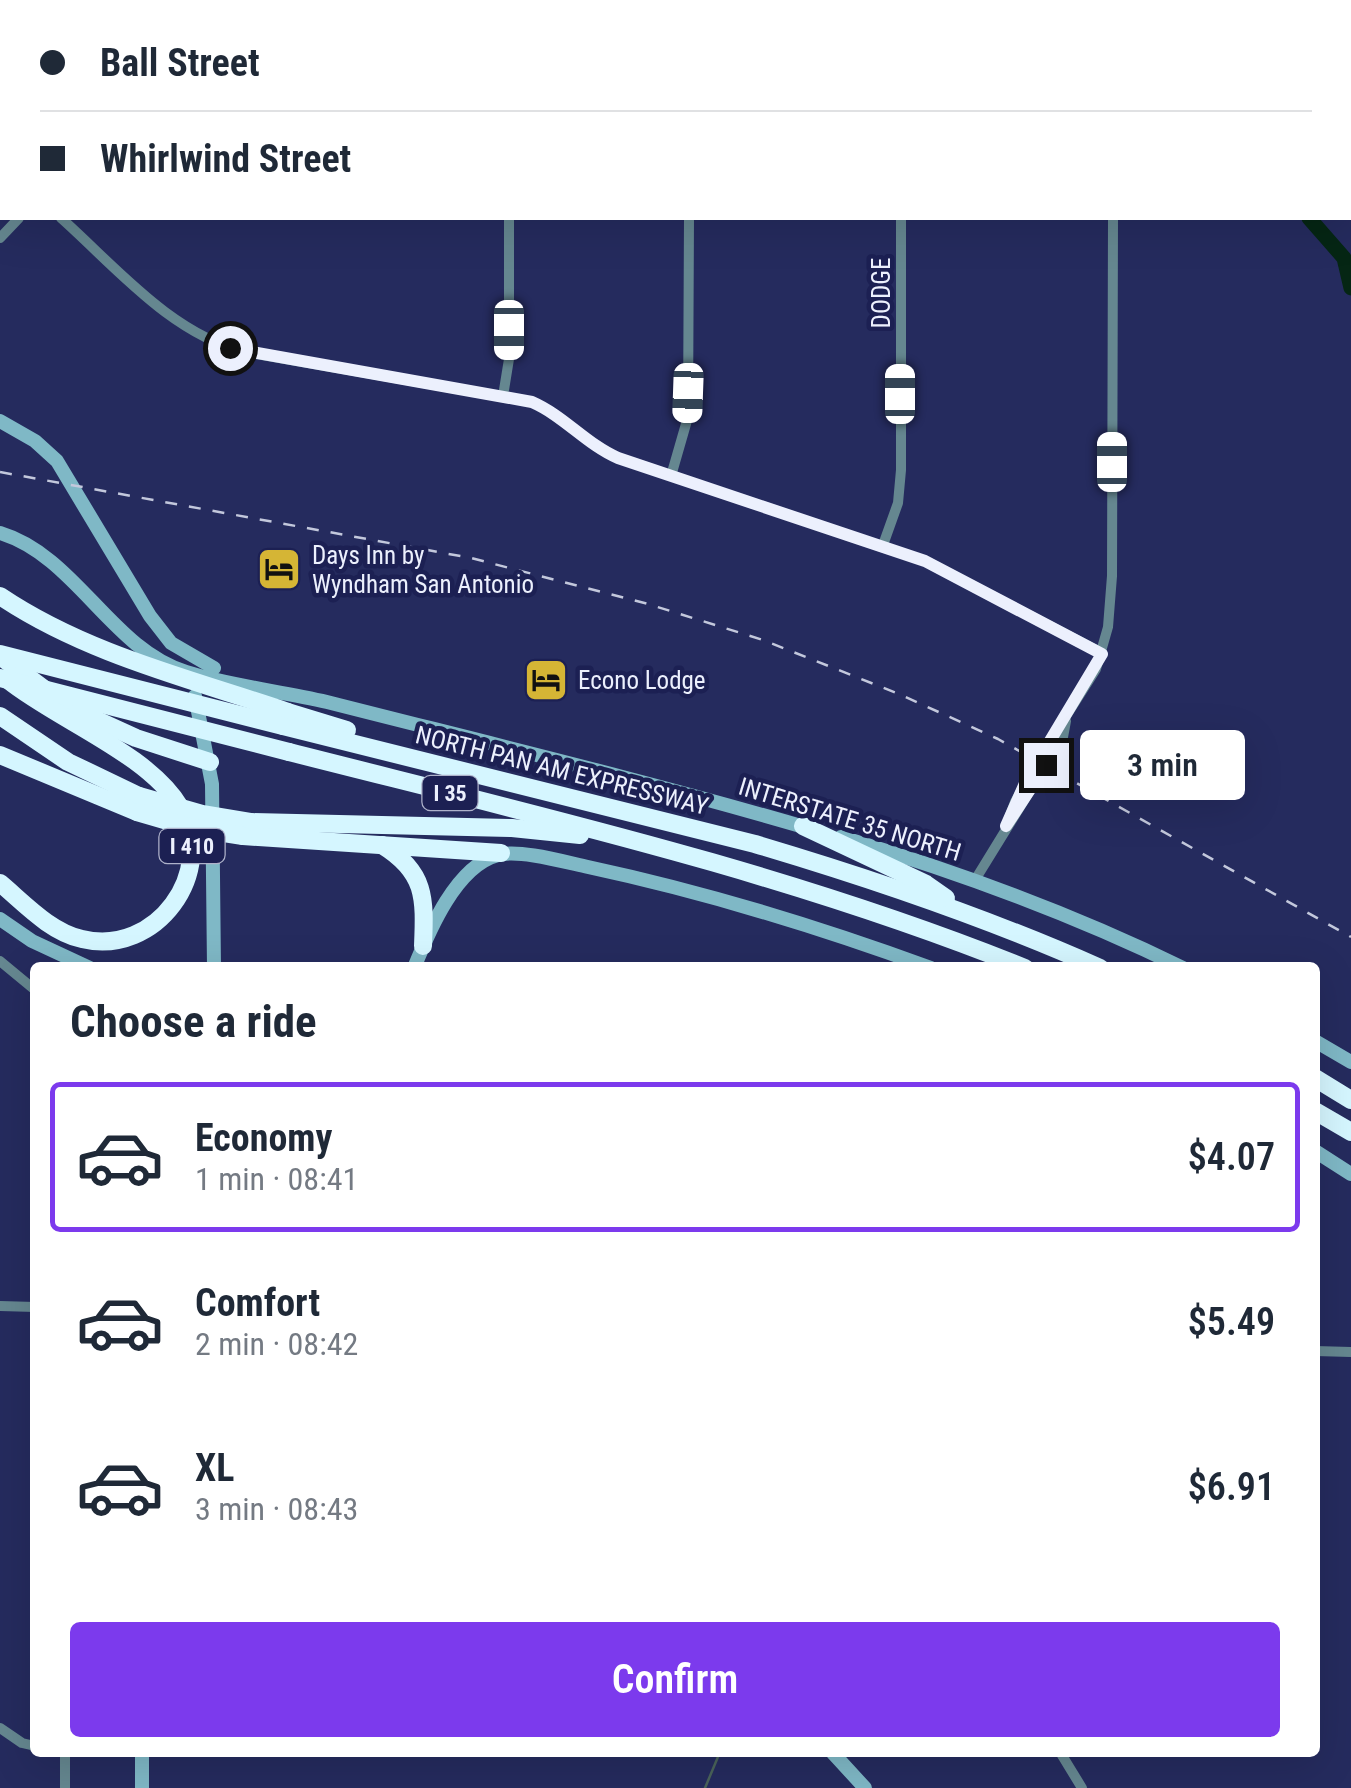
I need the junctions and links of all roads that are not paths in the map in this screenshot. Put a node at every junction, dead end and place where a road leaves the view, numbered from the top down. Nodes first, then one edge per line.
1 (63, 220) edge
2 (509, 220) edge
3 (689, 220) edge
4 (901, 220) edge
5 (1113, 220) edge
6 (503, 396) junction
7 (0, 420) edge
8 (671, 476) junction
9 (0, 533) edge
10 (883, 545) junction
11 (0, 596) edge
12 (126, 632) junction
13 (1102, 654) junction
14 (0, 655) edge
15 (214, 668) junction
16 (185, 672) junction
17 (0, 676) edge
18 (0, 688) edge
19 (319, 700) junction
20 (0, 718) edge
21 (286, 719) junction
22 (201, 721) junction
23 (160, 745) junction
24 (289, 752) junction
25 (0, 755) edge
26 (210, 762) junction
27 (102, 796) junction
28 (138, 804) junction
29 (803, 826) junction
30 (247, 829) junction
31 (611, 835) junction
32 (382, 844) junction
33 (500, 853) junction
34 (976, 880) junction
35 (0, 883) edge
36 (963, 910) junction
37 (0, 919) edge
38 (423, 946) junction
39 (0, 961) edge
40 (78, 962) edge
41 (214, 962) edge
42 (416, 962) edge
43 (916, 962) edge
44 (1008, 962) edge
45 (1086, 962) edge
46 (1170, 962) edge
47 (30, 986) edge
48 (1320, 1045) edge
49 (1351, 1062) edge
50 (1320, 1081) edge
51 (1351, 1100) edge
52 (1320, 1114) edge
53 (1351, 1132) edge
54 (1320, 1154) edge
55 (1351, 1174) edge
56 (0, 1306) edge
57 (30, 1307) edge
58 (1320, 1351) edge
59 (1351, 1352) edge
60 (0, 1728) edge
61 (30, 1745) edge
62 (66, 1757) edge
63 (142, 1757) edge
64 (837, 1757) edge
65 (1063, 1757) edge
66 (65, 1788) edge
67 (142, 1788) edge
68 (865, 1788) edge
69 (1082, 1788) edge

1 - 6 street
2 - 6 street
3 - 8 street
4 - 10 street, DODGE
5 - 13 street
6 - 8 street
7 - 15 main road
8 - 10 street
9 - 12 main road, INTERSTATE 35 NORTH
10 - 13 street
11 - 21 highway, bridge
12 - 15 main road, INTERSTATE 35 NORTH
12 - 16 main road, INTERSTATE 35 NORTH
13 - 34 street
14 - 21 highway, NORTH PAN AM EXPRESSWAY / I 35, bridge
14 - 23 highway
15 - 19 main road, INTERSTATE 35 NORTH
16 - 19 main road, INTERSTATE 35 NORTH
16 - 22 main road
17 - 24 highway, NORTH PAN AM EXPRESSWAY / I 35, bridge
17 - 35 highway, I 410
18 - 24 highway, bridge
19 - 29 main road, INTERSTATE 35 NORTH
20 - 27 highway
20 - 28 highway
21 - 36 highway, NORTH PAN AM EXPRESSWAY / I 35
22 - 23 highway
22 - 26 main road
23 - 26 highway
24 - 31 highway, NORTH PAN AM EXPRESSWAY / I 35
25 - 27 highway
26 - 41 main road
27 - 28 highway
28 - 30 highway, bridge
29 - 34 main road, INTERSTATE 35 NORTH
29 - 36 highway
30 - 31 highway
30 - 32 highway
31 - 44 highway, NORTH PAN AM EXPRESSWAY / I 35
32 - 33 highway
32 - 38 highway
33 - 38 main road
33 - 43 main road
34 - 46 main road, INTERSTATE 35 NORTH
36 - 45 highway, NORTH PAN AM EXPRESSWAY / I 35
37 - 40 main road
38 - 42 main road
39 - 47 street
48 - 49 main road
50 - 51 highway
52 - 53 highway
54 - 55 main road
56 - 57 street
58 - 59 street
60 - 61 street
62 - 66 street
63 - 67 main road
64 - 68 main road
65 - 69 street

